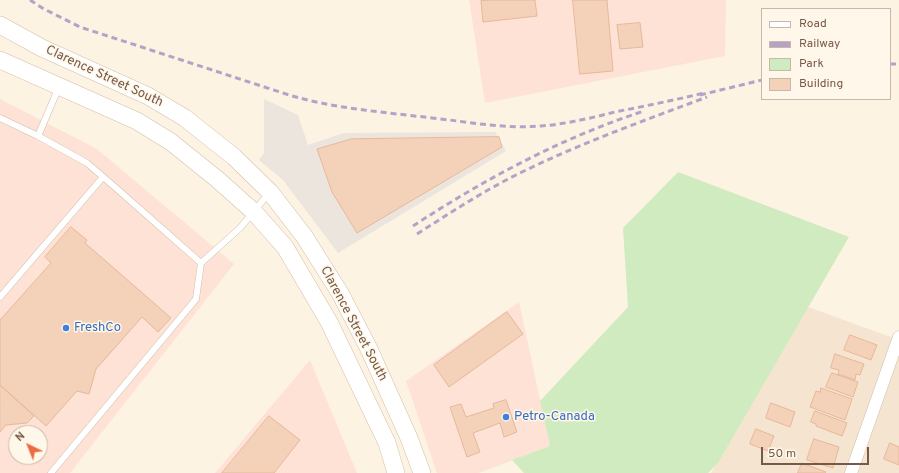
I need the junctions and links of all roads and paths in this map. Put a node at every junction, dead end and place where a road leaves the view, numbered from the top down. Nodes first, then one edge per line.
1 (0, 25) edge
2 (0, 60) edge
3 (59, 87) junction
4 (0, 118) edge
5 (38, 136) junction
6 (103, 177) junction
7 (270, 192) junction
8 (254, 212) junction
9 (201, 263) junction
10 (0, 297) edge
11 (899, 337) edge
12 (51, 473) edge
13 (396, 473) edge
14 (422, 473) edge
15 (851, 473) edge

1 - 7 main road, Clarence Street South
2 - 3 main road, Clarence Street South
3 - 5 lane
3 - 8 main road, Clarence Street South
4 - 5 lane
5 - 6 lane
6 - 9 lane
6 - 10 lane
7 - 8 lane
7 - 14 main road, Clarence Street South
8 - 9 lane
8 - 13 main road, Clarence Street South
9 - 12 lane
11 - 15 street

